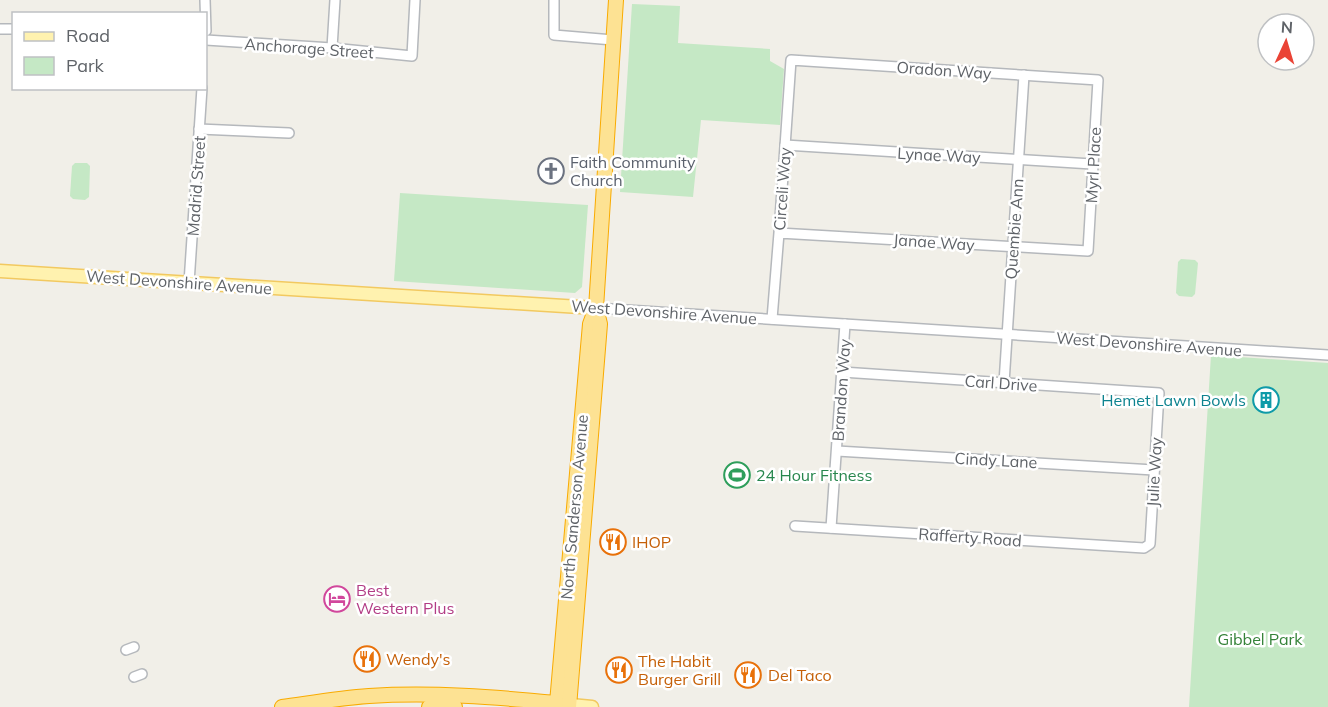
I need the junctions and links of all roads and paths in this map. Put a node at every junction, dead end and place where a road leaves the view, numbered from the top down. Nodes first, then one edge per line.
1 (335, 0) edge
2 (415, 0) edge
3 (554, 0) edge
4 (616, 0) edge
5 (207, 40) edge
6 (613, 40) junction
7 (332, 48) junction
8 (791, 60) joint
9 (1024, 75) junction
10 (1098, 80) joint
11 (202, 90) edge
12 (199, 129) junction
13 (290, 133) dead end
14 (785, 145) junction
15 (1018, 159) junction
16 (1092, 164) junction
17 (779, 233) junction
18 (1012, 248) junction
19 (1088, 251) joint
20 (0, 271) edge
21 (189, 283) junction
22 (596, 308) junction
23 (772, 319) junction
24 (845, 324) junction
25 (1008, 334) junction
26 (1328, 355) edge
27 (843, 372) junction
28 (1004, 383) junction
29 (1159, 393) joint
30 (837, 451) junction
31 (1154, 470) junction
32 (795, 526) dead end
33 (831, 528) junction
34 (1144, 548) joint
35 (568, 564) junction
36 (578, 595) junction
37 (577, 612) junction
38 (345, 699) junction
39 (563, 705) edge
40 (282, 707) edge
41 (328, 707) edge
42 (429, 707) edge
43 (455, 707) edge
44 (592, 707) edge

1 - 7 street
2 - 7 street, Anchorage Street
3 - 6 street
4 - 6 highway, North Sanderson Avenue
5 - 7 street, Anchorage Street
6 - 22 highway, North Sanderson Avenue
8 - 9 street, Oradon Way
8 - 14 street, Circeli Way
9 - 10 street, Oradon Way
9 - 15 street, Quembie Ann
10 - 16 street, Myrl Place
11 - 12 street, Madrid Street
12 - 13 street
12 - 21 street, Madrid Street
14 - 15 street, Lynae Way
14 - 17 street, Circeli Way
15 - 16 street, Lynae Way
15 - 18 street, Quembie Ann
16 - 19 street, Myrl Place
17 - 18 street, Janae Way
17 - 23 street, Circeli Way
18 - 19 street, Janae Way
18 - 25 street, Quembie Ann
20 - 21 main road, West Devonshire Avenue
21 - 22 main road, West Devonshire Avenue
22 - 23 street, West Devonshire Avenue
22 - 35 highway, North Sanderson Avenue
22 - 36 highway, North Sanderson Avenue
23 - 24 street, West Devonshire Avenue
24 - 25 street, West Devonshire Avenue
24 - 27 street, Brandon Way
25 - 26 street, West Devonshire Avenue
25 - 28 street, Quembie Ann
27 - 28 street, Carl Drive
27 - 30 street, Brandon Way
28 - 29 street, Carl Drive
29 - 31 street, Julie Way
30 - 31 street, Cindy Lane
30 - 33 street, Brandon Way
31 - 34 street, Julie Way
32 - 33 street, Rafferty Road
33 - 34 street, Rafferty Road
35 - 36 highway
35 - 37 highway
35 - 39 highway, North Sanderson Avenue
36 - 37 highway, North Sanderson Avenue
37 - 39 highway, North Sanderson Avenue
38 - 39 highway
38 - 40 highway
38 - 41 highway
39 - 44 main road
42 - 43 highway

